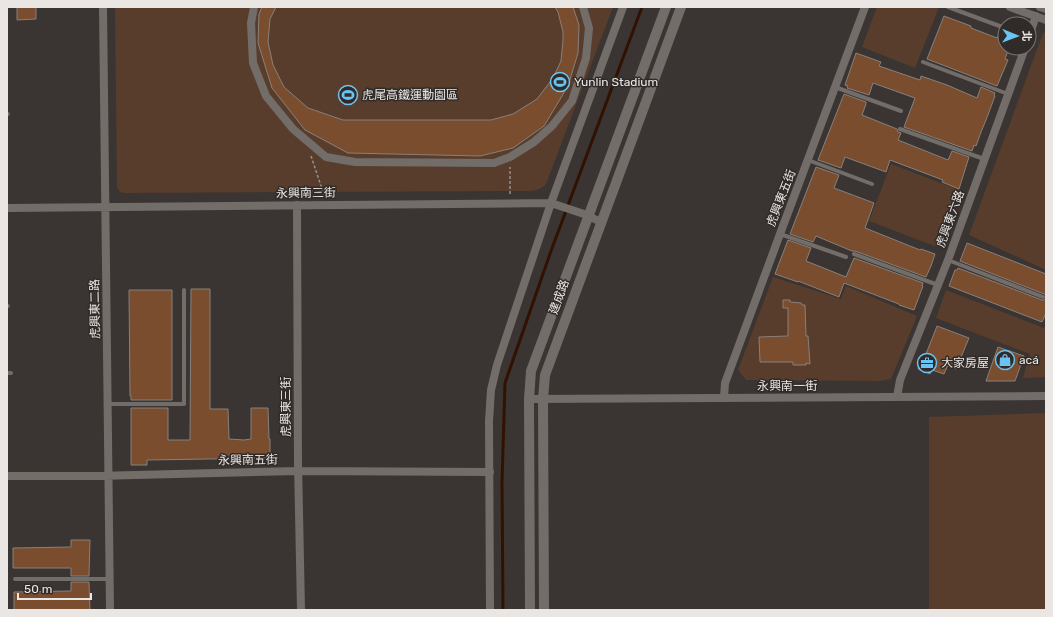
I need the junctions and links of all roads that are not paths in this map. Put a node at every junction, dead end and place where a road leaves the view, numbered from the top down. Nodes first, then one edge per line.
1 (103, 7) edge
2 (254, 7) edge
3 (583, 7) edge
4 (622, 7) edge
5 (666, 7) edge
6 (681, 7) edge
7 (865, 7) edge
8 (948, 7) edge
9 (1010, 7) edge
10 (1040, 7) edge
11 (1046, 9) edge
12 (1036, 16) edge
13 (997, 25) edge
14 (1022, 56) edge
15 (923, 62) dead end
16 (835, 87) junction
17 (1008, 94) junction
18 (901, 111) dead end
19 (900, 129) dead end
20 (984, 159) junction
21 (808, 160) junction
22 (872, 184) dead end
23 (555, 204) junction
24 (297, 205) junction
25 (105, 207) junction
26 (7, 208) edge
27 (586, 215) junction
28 (601, 222) junction
29 (780, 234) junction
30 (854, 254) dead end
31 (846, 257) dead end
32 (948, 260) junction
33 (938, 285) junction
34 (184, 290) dead end
35 (1043, 297) dead end
36 (1046, 396) edge
37 (897, 397) junction
38 (724, 398) junction
39 (543, 399) junction
40 (529, 400) junction
41 (108, 404) junction
42 (298, 472) junction
43 (490, 472) junction
44 (108, 475) junction
45 (7, 476) edge
46 (110, 578) junction
47 (15, 579) dead end
48 (110, 610) edge
49 (301, 610) edge
50 (490, 610) edge
51 (530, 610) edge
52 (544, 610) edge

1 - 25 street, 虎興東二路
2 - 3 street
4 - 23 street
5 - 27 street, 建成路
6 - 28 street, 建成路
7 - 16 street, 虎興東五街
8 - 13 lane
9 - 12 street
10 - 11 street
14 - 17 street, 虎興東六路
15 - 17 lane
16 - 18 lane
16 - 21 street, 虎興東五街
17 - 20 street, 虎興東六路
19 - 20 lane
20 - 32 street, 虎興東六路
21 - 22 lane
21 - 29 street, 虎興東五街
23 - 24 street, 永興南三街
23 - 27 street, 永興南三街
23 - 43 street
24 - 25 street, 永興南三街
24 - 42 street, 虎興東三街
25 - 26 street, 永興南三街
25 - 41 street, 虎興東二路
27 - 28 street, 永興南三街
27 - 40 street, 建成路
28 - 39 street, 建成路
29 - 31 lane
29 - 38 street, 虎興東五街
30 - 33 lane
32 - 33 street, 虎興東六路
32 - 35 lane
33 - 37 street, 虎興東六路
34 - 41 lane
36 - 37 street, 永興南一街
37 - 38 street, 永興南一街
38 - 39 street, 永興南一街
39 - 40 street, 永興南一街
39 - 52 street, 建成路
40 - 51 street, 建成路
41 - 44 street, 虎興東二路
42 - 43 street, 永興南五街
42 - 44 street, 永興南五街
42 - 49 street, 虎興東三街
43 - 50 street
44 - 45 street, 永興南五街
44 - 46 street, 虎興東二路
46 - 47 lane
46 - 48 street, 虎興東二路

